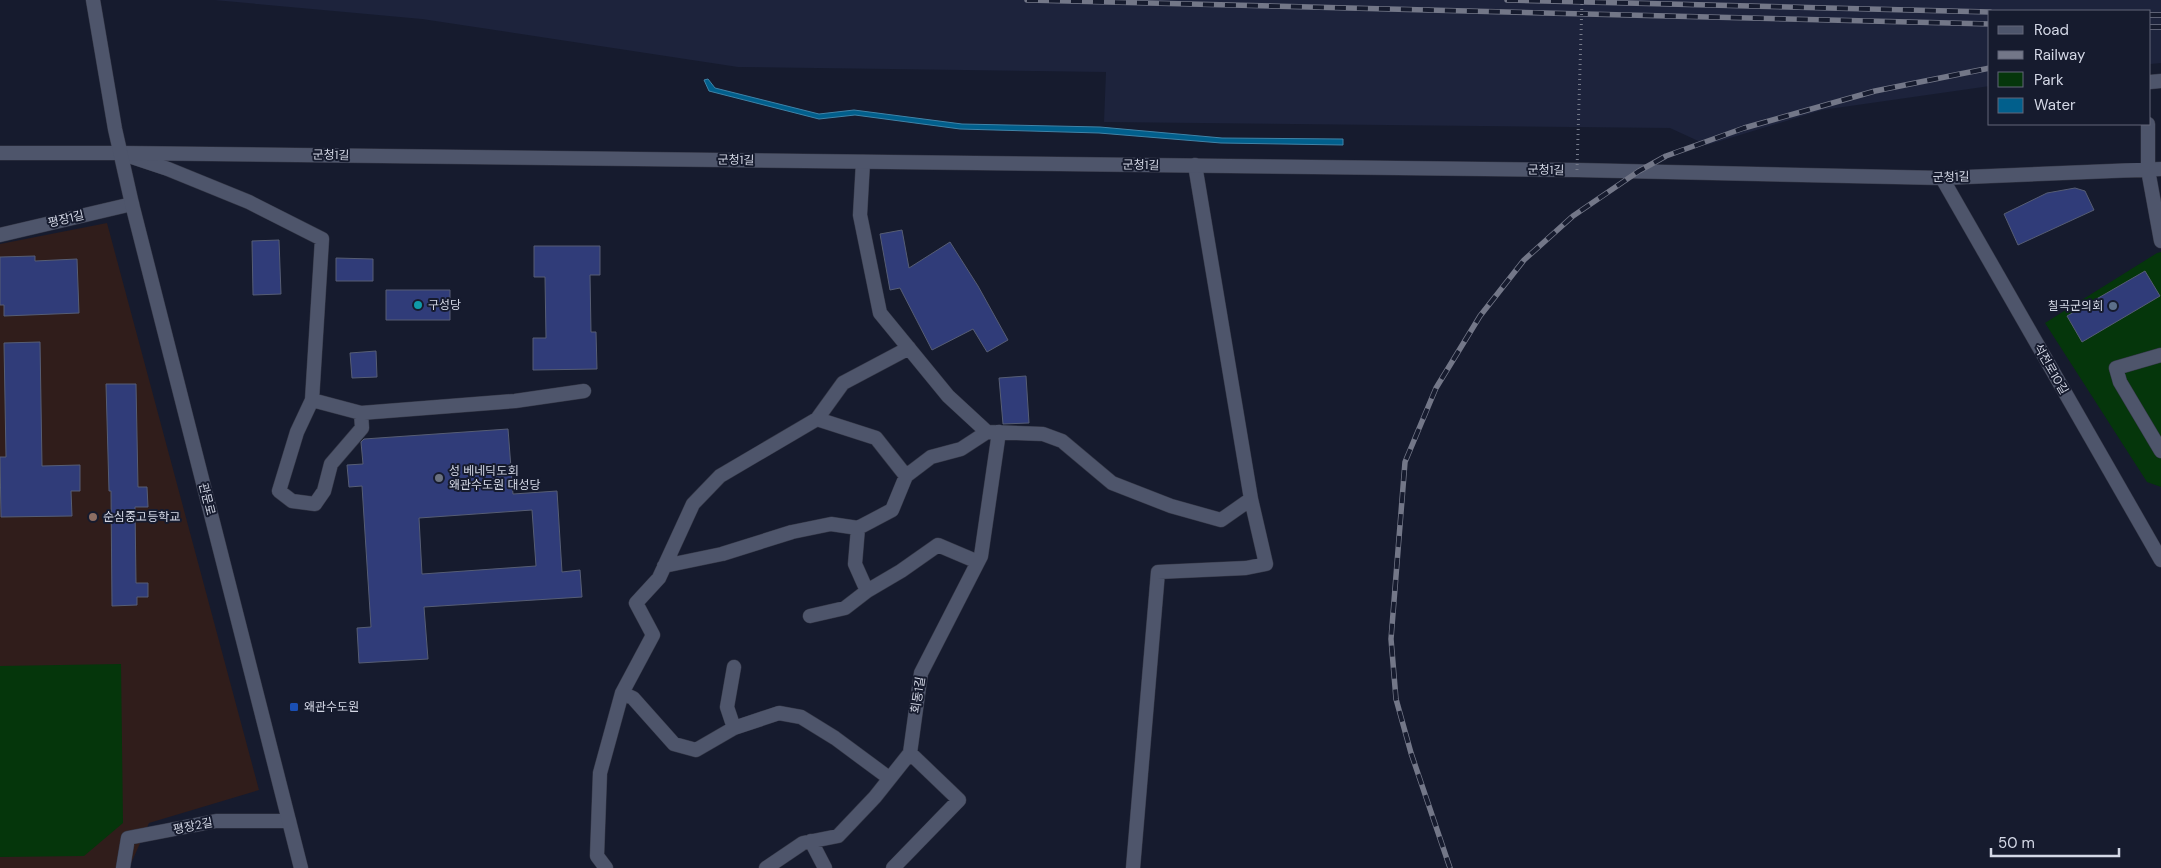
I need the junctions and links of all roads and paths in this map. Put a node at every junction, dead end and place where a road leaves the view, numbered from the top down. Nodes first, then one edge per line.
1 (93, 0) edge
2 (1582, 0) edge
3 (2148, 125) edge
4 (0, 153) edge
5 (120, 153) junction
6 (863, 162) junction
7 (1194, 166) junction
8 (1577, 170) junction
9 (2155, 170) edge
10 (1942, 178) junction
11 (132, 204) junction
12 (0, 235) edge
13 (2161, 241) edge
14 (909, 348) junction
15 (2161, 355) edge
16 (584, 391) dead end
17 (312, 400) junction
18 (360, 413) junction
19 (817, 418) junction
20 (993, 432) junction
21 (2161, 451) edge
22 (906, 476) junction
23 (1251, 499) junction
24 (858, 528) junction
25 (2156, 543) edge
26 (2161, 560) edge
27 (978, 562) junction
28 (664, 566) junction
29 (867, 591) junction
30 (810, 616) dead end
31 (734, 667) dead end
32 (622, 693) junction
33 (734, 728) junction
34 (910, 754) junction
35 (889, 778) junction
36 (289, 821) junction
37 (811, 842) junction
38 (123, 868) edge
39 (301, 868) edge
40 (606, 868) edge
41 (766, 868) edge
42 (825, 868) edge
43 (893, 868) edge
44 (1133, 868) edge

1 - 5 street, 관문로
2 - 8 path, bridge
3 - 9 street
4 - 5 street, 군청1길
5 - 6 street, 군청1길
5 - 11 street, 관문로
5 - 17 street
6 - 7 street, 군청1길
6 - 14 street
7 - 8 street, 군청1길
7 - 23 street
8 - 10 street, 군청1길
9 - 10 street, 군청1길
9 - 13 street
10 - 25 street, 석전로10길
11 - 12 street, 평장1길
11 - 36 street, 관문로
14 - 19 street
14 - 20 street
15 - 21 street
16 - 18 street
17 - 18 street
17 - 18 street
19 - 22 street
19 - 28 street
20 - 22 street
20 - 23 street
20 - 27 street, 회동1길
22 - 24 street
23 - 44 street
24 - 28 street
24 - 29 street
25 - 26 street, 석전로10길
27 - 29 street
27 - 34 street, 회동1길
28 - 32 street
29 - 30 street
31 - 33 street
32 - 33 street
32 - 40 street
33 - 35 street
34 - 35 street
34 - 43 street
35 - 37 street
36 - 38 street, 평장2길
36 - 39 street, 관문로
37 - 41 street
37 - 42 street

